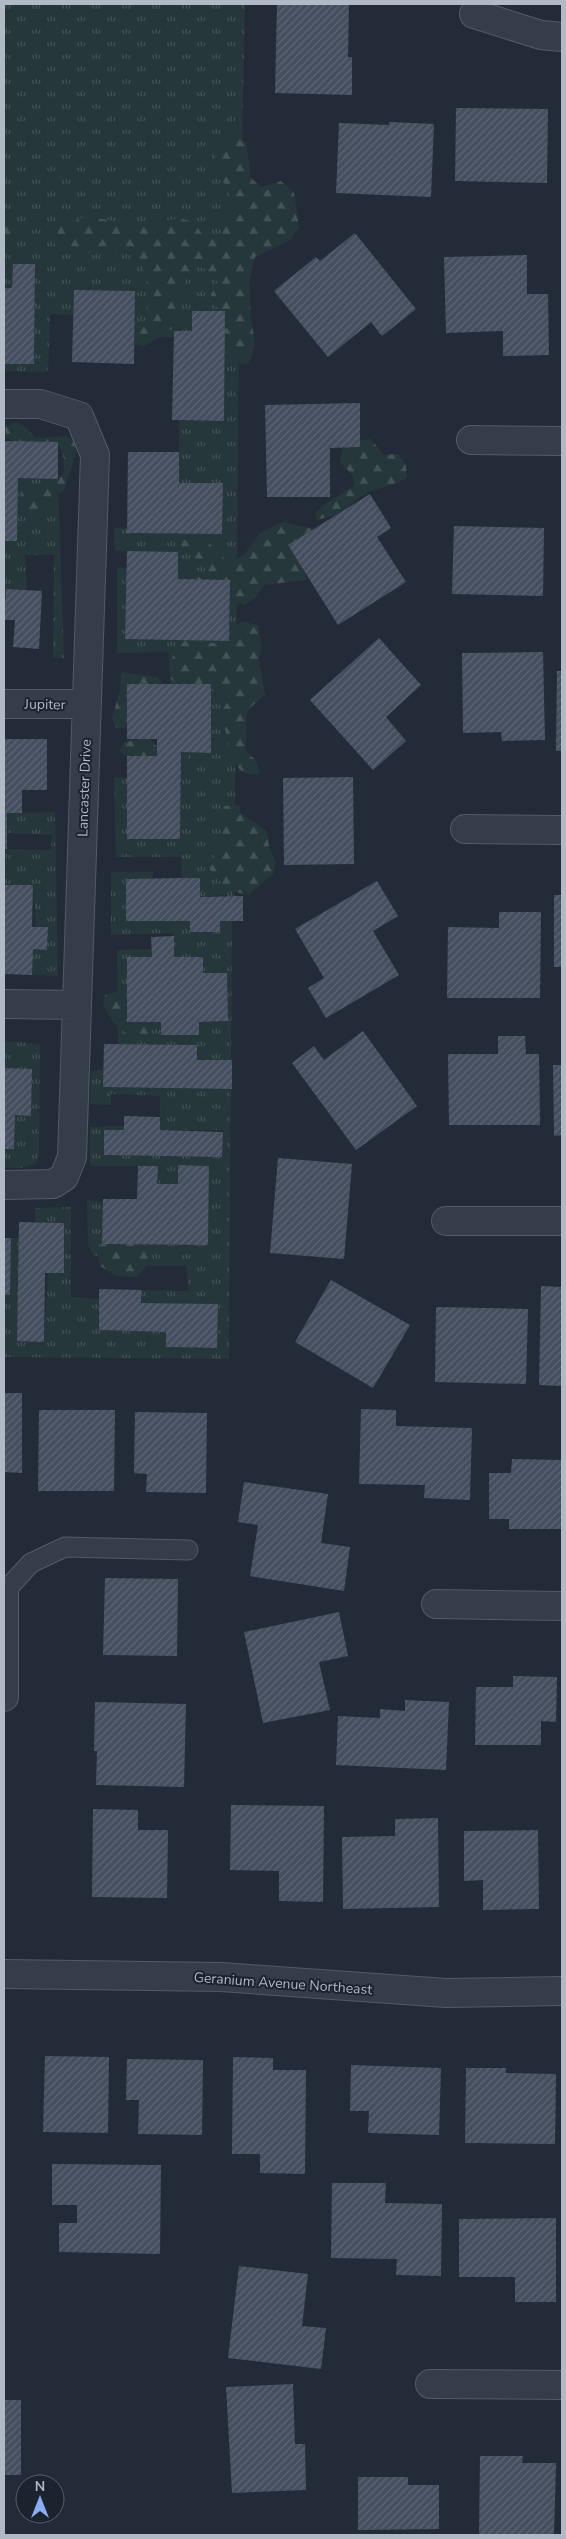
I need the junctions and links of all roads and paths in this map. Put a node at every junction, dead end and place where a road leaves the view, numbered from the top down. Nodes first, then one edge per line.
1 (474, 14) dead end
2 (562, 37) edge
3 (4, 404) edge
4 (471, 440) dead end
5 (562, 441) edge
6 (4, 704) edge
7 (87, 704) junction
8 (465, 829) dead end
9 (562, 830) edge
10 (4, 1004) edge
11 (77, 1005) junction
12 (4, 1185) edge
13 (446, 1221) dead end
14 (562, 1221) edge
15 (188, 1550) dead end
16 (4, 1591) edge
17 (436, 1604) dead end
18 (562, 1606) edge
19 (4, 1697) edge
20 (4, 1974) edge
21 (562, 1990) edge
22 (430, 2384) dead end
23 (562, 2385) edge

1 - 2 street
3 - 7 street, Lancaster Drive
4 - 5 street
6 - 7 street, Jupiter
7 - 11 street, Lancaster Drive
8 - 9 street
10 - 11 street
11 - 12 street, Lancaster Drive
13 - 14 street
15 - 16 lane
16 - 19 street
17 - 18 street
20 - 21 street, Geranium Avenue Northeast
22 - 23 street

